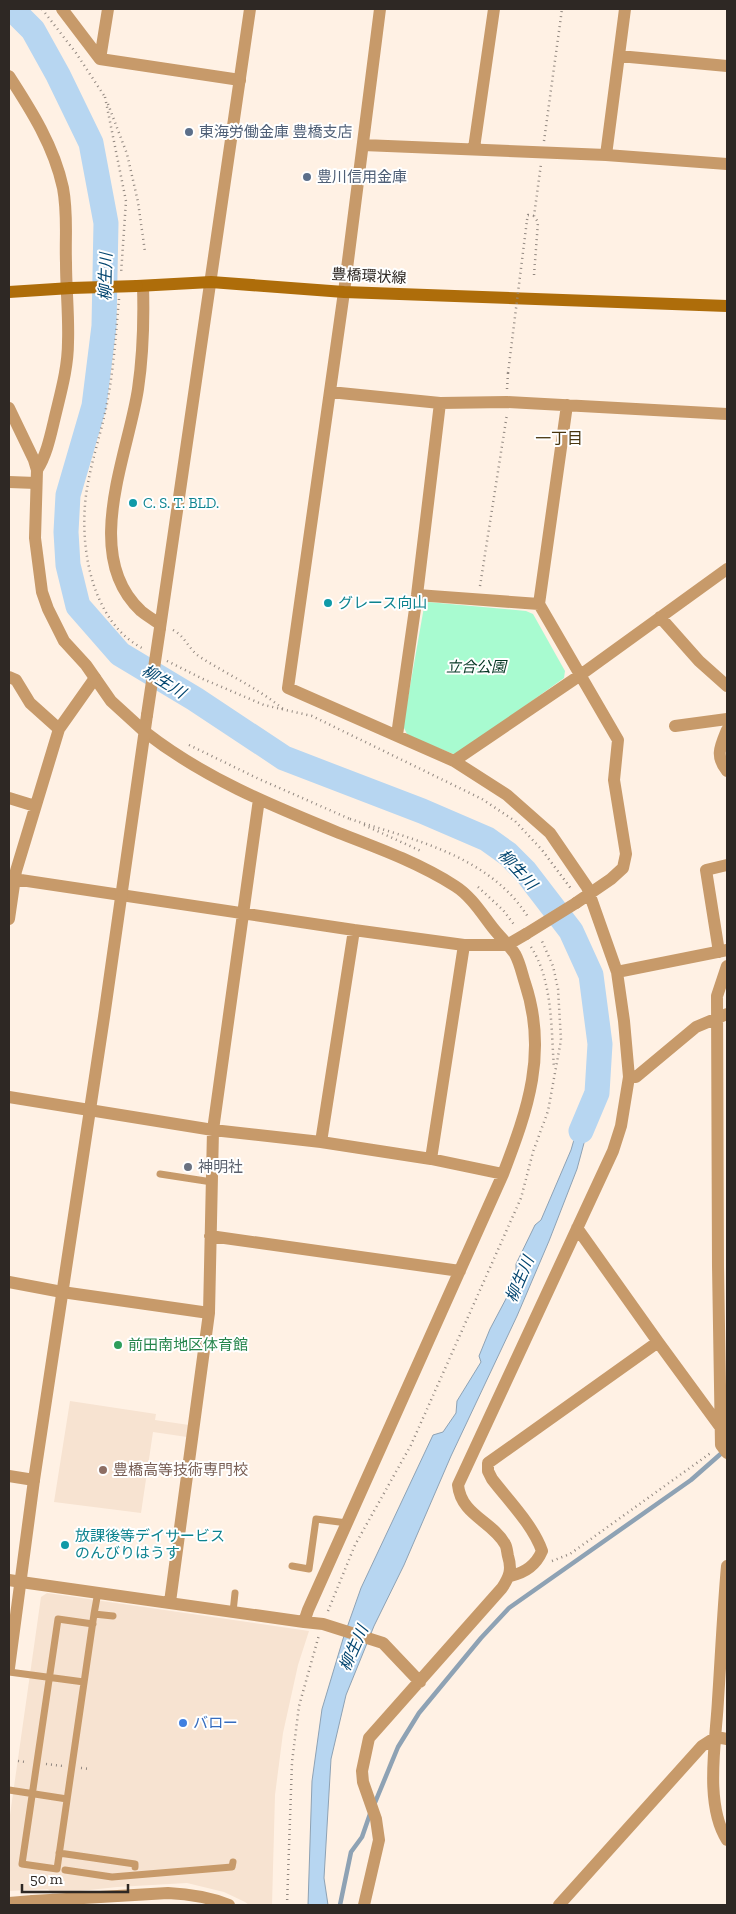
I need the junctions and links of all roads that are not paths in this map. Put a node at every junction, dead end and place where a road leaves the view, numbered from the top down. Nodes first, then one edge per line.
1 (62, 9) edge
2 (108, 9) edge
3 (250, 9) edge
4 (380, 9) edge
5 (494, 9) edge
6 (625, 9) edge
7 (619, 56) junction
8 (100, 59) junction
9 (727, 66) edge
10 (9, 76) edge
11 (240, 80) junction
12 (363, 145) junction
13 (474, 148) junction
14 (606, 155) junction
15 (727, 164) edge
16 (211, 282) junction
17 (140, 286) junction
18 (69, 288) junction
19 (9, 292) edge
20 (344, 292) junction
21 (727, 306) edge
22 (330, 392) junction
23 (440, 403) junction
24 (567, 405) junction
25 (9, 408) edge
26 (727, 414) edge
27 (36, 477) junction
28 (9, 482) edge
29 (727, 570) edge
30 (417, 595) junction
31 (538, 604) junction
32 (660, 617) junction
33 (160, 626) junction
34 (579, 676) junction
35 (9, 677) edge
36 (95, 678) junction
37 (727, 686) edge
38 (727, 719) edge
39 (675, 726) dead end
40 (58, 729) junction
41 (727, 730) edge
42 (144, 732) junction
43 (397, 735) junction
44 (454, 761) junction
45 (727, 772) edge
46 (9, 798) edge
47 (259, 799) junction
48 (36, 806) junction
49 (727, 865) edge
50 (14, 879) junction
51 (121, 894) junction
52 (590, 894) junction
53 (244, 913) junction
54 (9, 919) edge
55 (354, 930) junction
56 (464, 945) junction
57 (507, 945) junction
58 (723, 951) edge
59 (727, 966) edge
60 (617, 972) junction
61 (722, 1016) edge
62 (629, 1077) junction
63 (9, 1097) edge
64 (90, 1111) junction
65 (214, 1130) junction
66 (322, 1142) junction
67 (431, 1159) junction
68 (160, 1174) dead end
69 (503, 1174) junction
70 (212, 1182) junction
71 (723, 1200) edge
72 (577, 1228) junction
73 (210, 1236) junction
74 (723, 1264) edge
75 (460, 1271) junction
76 (9, 1282) edge
77 (62, 1292) junction
78 (209, 1313) junction
79 (658, 1342) junction
80 (721, 1428) junction
81 (724, 1449) edge
82 (9, 1476) edge
83 (34, 1480) junction
84 (347, 1523) junction
85 (292, 1566) dead end
86 (727, 1566) edge
87 (510, 1576) junction
88 (15, 1581) edge
89 (98, 1592) junction
90 (235, 1593) dead end
91 (170, 1602) junction
92 (233, 1612) junction
93 (725, 1613) edge
94 (94, 1614) junction
95 (113, 1616) dead end
96 (304, 1622) junction
97 (93, 1624) junction
98 (9, 1670) edge
99 (50, 1678) junction
100 (84, 1682) junction
101 (420, 1682) junction
102 (722, 1738) edge
103 (9, 1790) edge
104 (32, 1794) junction
105 (67, 1799) junction
106 (727, 1840) edge
107 (59, 1853) junction
108 (233, 1862) dead end
109 (135, 1867) dead end
110 (61, 1870) junction
111 (9, 1903) edge
112 (38, 1903) edge
113 (229, 1905) edge
114 (364, 1905) edge
115 (559, 1905) edge

1 - 8 street
2 - 8 street
3 - 11 street
4 - 12 street
5 - 13 street
6 - 7 street
7 - 9 street
7 - 14 street
8 - 11 street
10 - 18 street
11 - 16 street
12 - 13 street
12 - 20 street
13 - 14 street
14 - 15 street
16 - 17 main road, 豊橋環状線
16 - 20 main road, 豊橋環状線
16 - 33 street
17 - 18 main road, 豊橋環状線, bridge
17 - 33 street
18 - 19 main road, 豊橋環状線
18 - 27 street
20 - 21 main road, 豊橋環状線
20 - 22 street
22 - 23 street
22 - 43 street
23 - 24 street
23 - 30 street
24 - 26 street
24 - 31 street
25 - 27 street
27 - 28 street
27 - 36 street
29 - 32 street
30 - 31 street
30 - 43 street
31 - 34 street
32 - 34 street
32 - 37 street
33 - 42 street, bridge
34 - 44 street
34 - 52 street
35 - 40 street
36 - 40 street
36 - 42 street
38 - 39 street
40 - 48 street
41 - 45 street
42 - 47 street
42 - 51 street
43 - 44 street
44 - 52 street
46 - 48 street
47 - 53 street
47 - 57 street
48 - 50 street
49 - 58 street
50 - 51 street
50 - 54 street
51 - 53 street
51 - 64 street
52 - 57 street, bridge
52 - 60 street
53 - 55 street
53 - 65 street
55 - 56 street
55 - 66 street
56 - 57 street
56 - 67 street
57 - 69 street
58 - 60 street
59 - 61 street
60 - 62 street
61 - 62 street
61 - 71 street
62 - 72 street
63 - 64 street
64 - 65 street
64 - 77 street
65 - 66 street
65 - 70 street
66 - 67 street
67 - 69 street
68 - 70 lane
69 - 75 street
70 - 73 street
71 - 74 street
72 - 79 street
72 - 87 street
73 - 75 street
73 - 78 street
74 - 80 street
75 - 84 street
76 - 77 street
77 - 78 street
77 - 83 street
78 - 91 street
79 - 80 street
79 - 87 street
80 - 81 street
82 - 83 street
83 - 88 street
84 - 85 lane
84 - 96 street
86 - 93 street
87 - 101 street
88 - 89 street
88 - 98 street
89 - 91 street
89 - 94 lane
90 - 92 lane
91 - 92 street
92 - 96 street
93 - 102 street
94 - 95 lane
94 - 97 lane
96 - 101 street
97 - 99 lane
97 - 100 lane
98 - 99 lane
99 - 100 lane
99 - 104 lane
100 - 105 lane
101 - 114 street
102 - 106 street
102 - 115 street
103 - 104 lane
104 - 105 lane
104 - 110 lane
105 - 107 lane
107 - 109 lane
107 - 110 lane
108 - 110 lane, bridge
111 - 112 street
112 - 113 street

